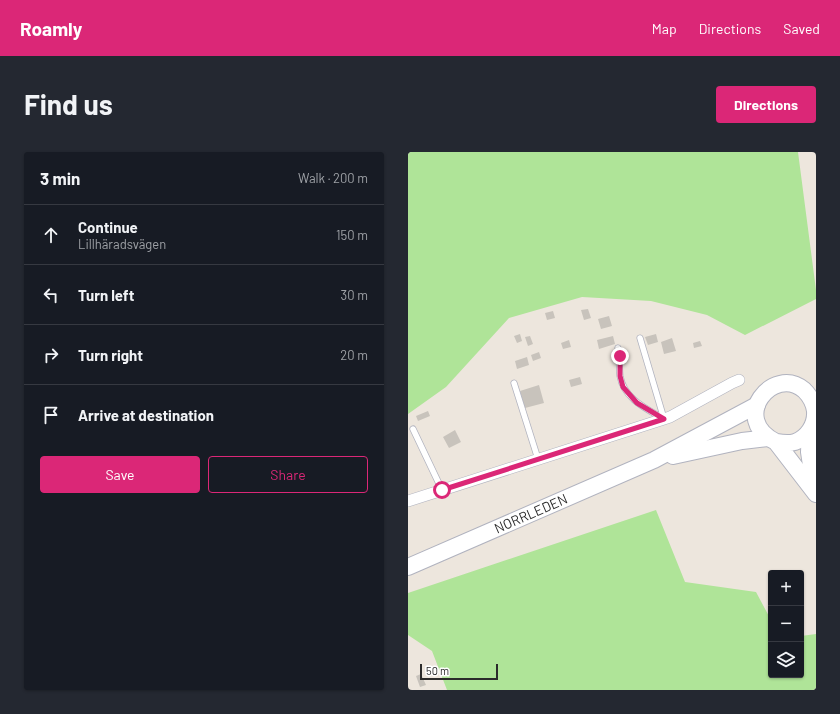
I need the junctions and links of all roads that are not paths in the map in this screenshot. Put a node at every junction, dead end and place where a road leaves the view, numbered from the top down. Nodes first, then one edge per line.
1 (640, 338) dead end
2 (618, 348) dead end
3 (739, 380) dead end
4 (514, 383) dead end
5 (809, 388) edge
6 (757, 405) junction
7 (664, 419) junction
8 (813, 425) edge
9 (413, 428) dead end
10 (772, 440) junction
11 (538, 459) junction
12 (654, 460) junction
13 (442, 490) junction
14 (816, 493) edge
15 (408, 501) edge
16 (408, 567) edge

1 - 7 lane
2 - 7 lane
3 - 7 street
4 - 11 lane
5 - 6 main road
5 - 8 main road
6 - 10 main road
6 - 12 main road, NORRLEDEN
7 - 11 street
8 - 10 main road
8 - 14 main road
9 - 13 lane
10 - 12 main road, NORRLEDEN
10 - 14 main road
11 - 13 street
12 - 16 main road, NORRLEDEN
13 - 15 street

